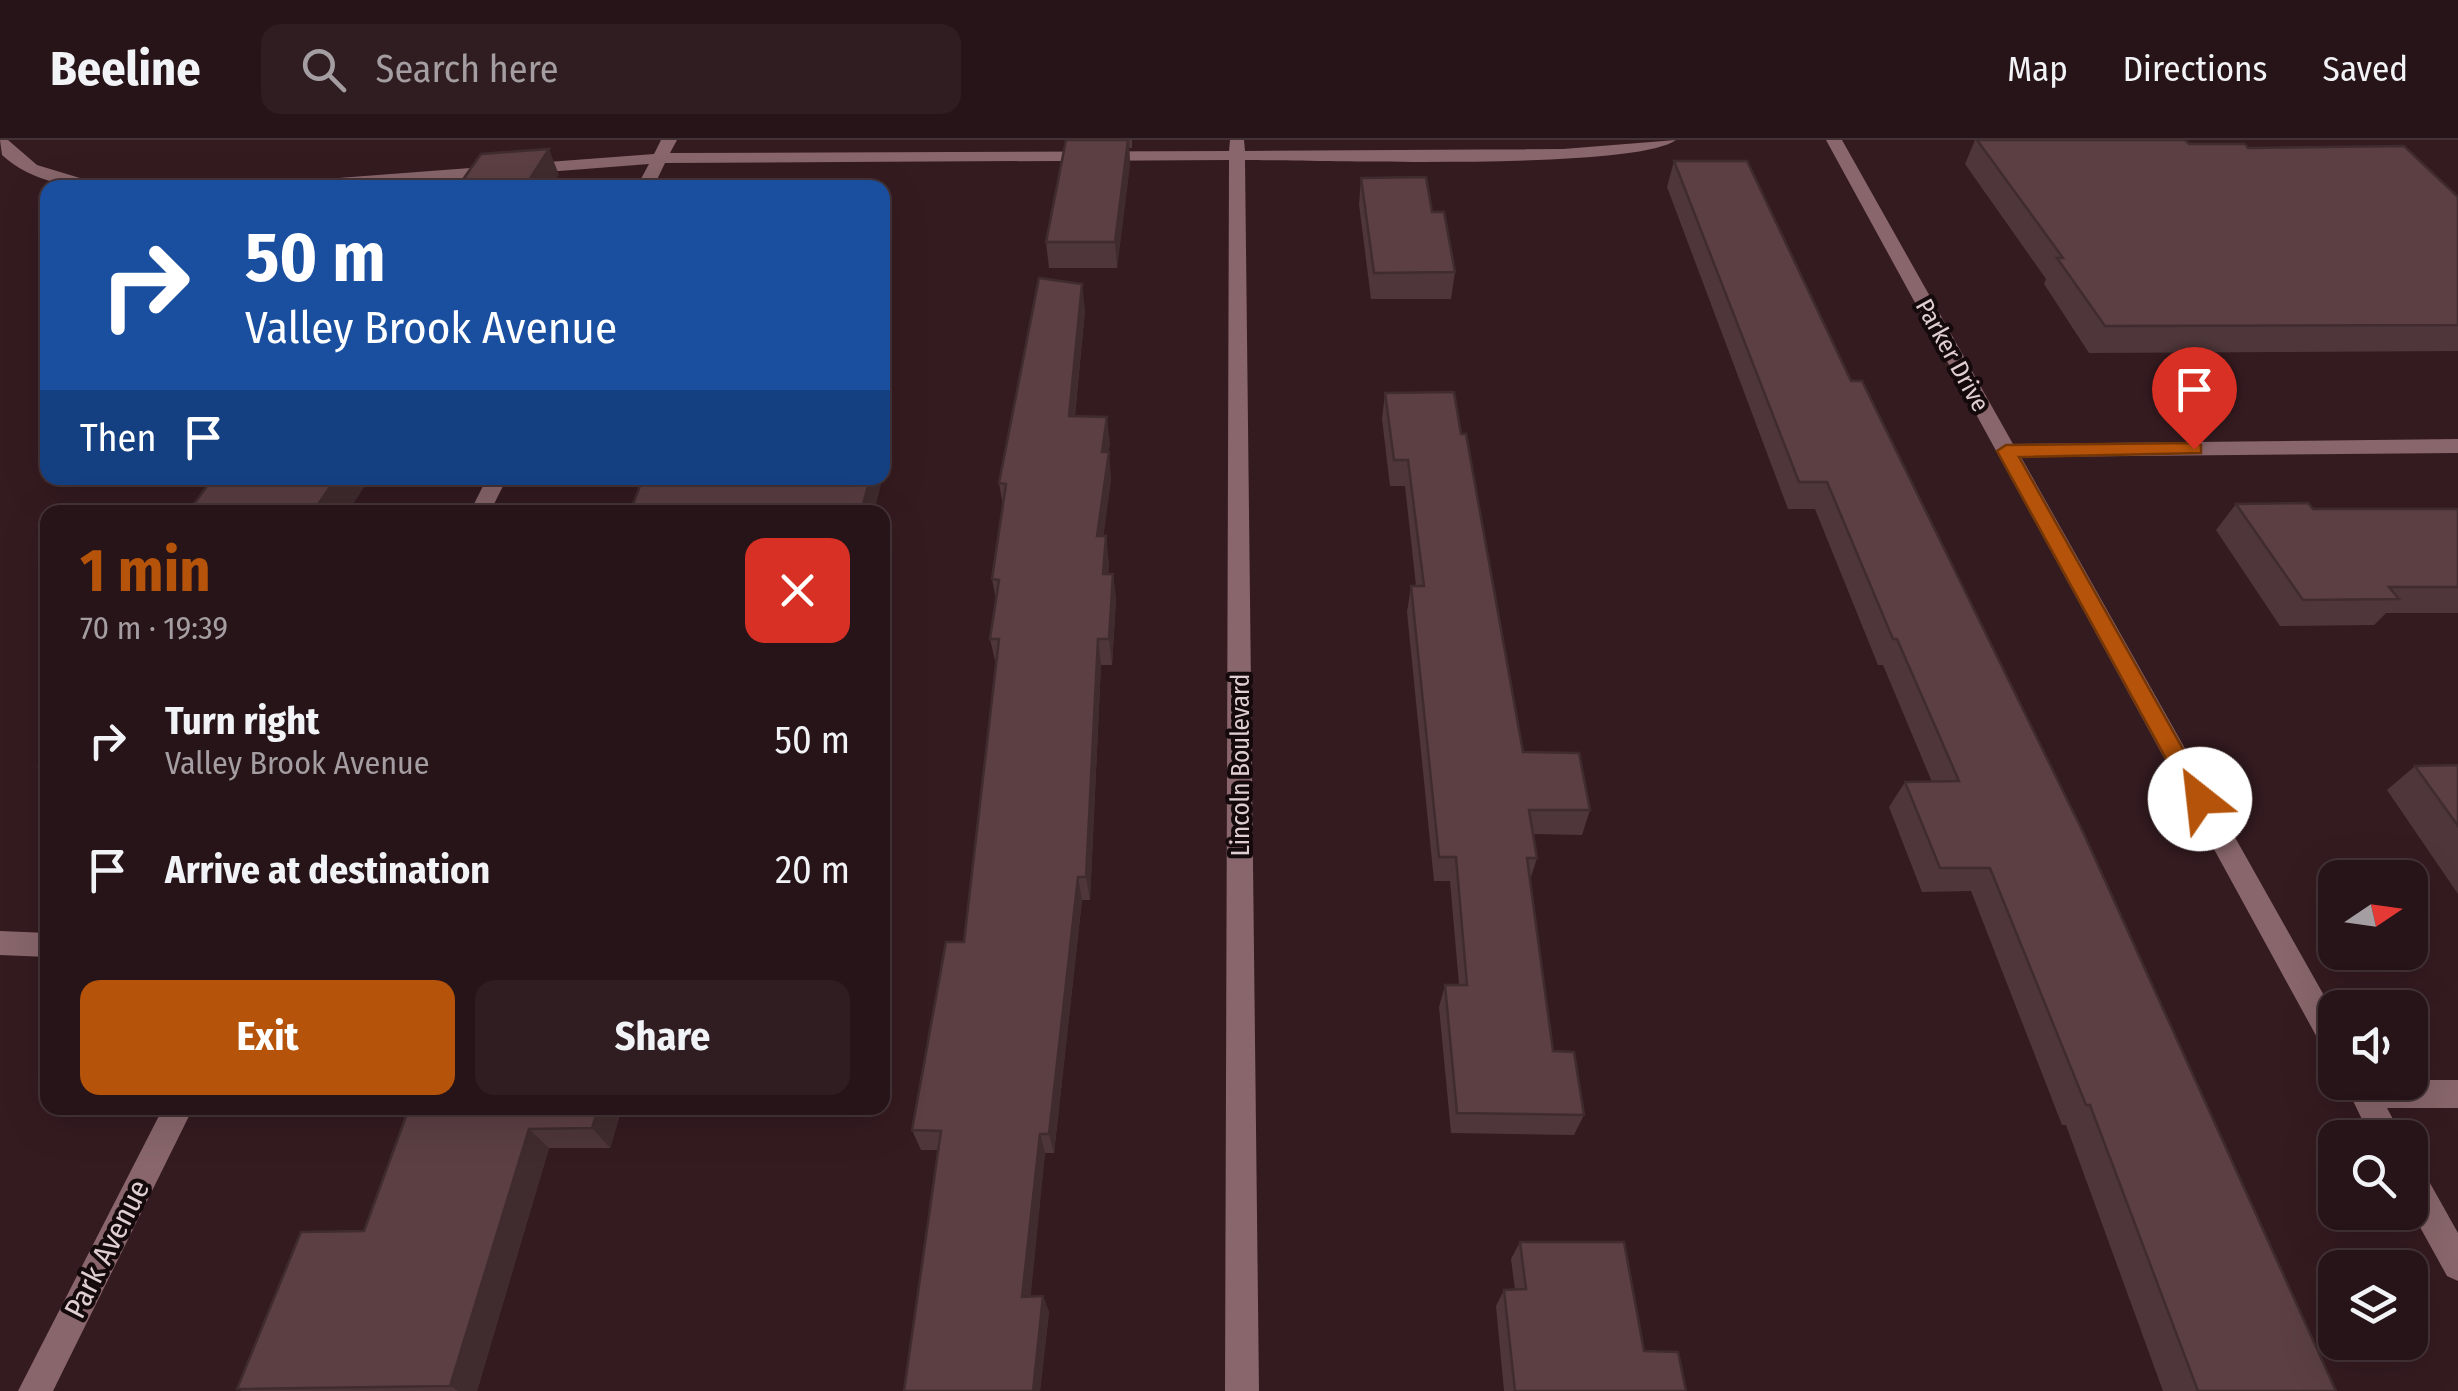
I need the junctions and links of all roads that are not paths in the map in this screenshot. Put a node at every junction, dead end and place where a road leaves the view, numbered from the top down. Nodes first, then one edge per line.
1 (0, 140) edge
2 (669, 140) edge
3 (1668, 140) edge
4 (1834, 140) edge
5 (1237, 147) edge
6 (659, 158) junction
7 (75, 180) edge
8 (375, 180) edge
9 (648, 180) edge
10 (2458, 446) edge
11 (2006, 451) junction
12 (0, 943) edge
13 (40, 944) edge
14 (2318, 1012) edge
15 (2428, 1092) edge
16 (2458, 1094) edge
17 (174, 1115) edge
18 (2428, 1210) edge
19 (2458, 1264) edge
20 (35, 1391) edge
21 (1242, 1391) edge

1 - 7 street
2 - 6 street
3 - 5 street
4 - 11 street, Parker Drive
5 - 6 street
5 - 21 street, Lincoln Boulevard
6 - 8 street
6 - 9 street
10 - 11 street
11 - 14 street, Parker Drive
12 - 13 street
15 - 16 street
17 - 20 street, Park Avenue
18 - 19 street

